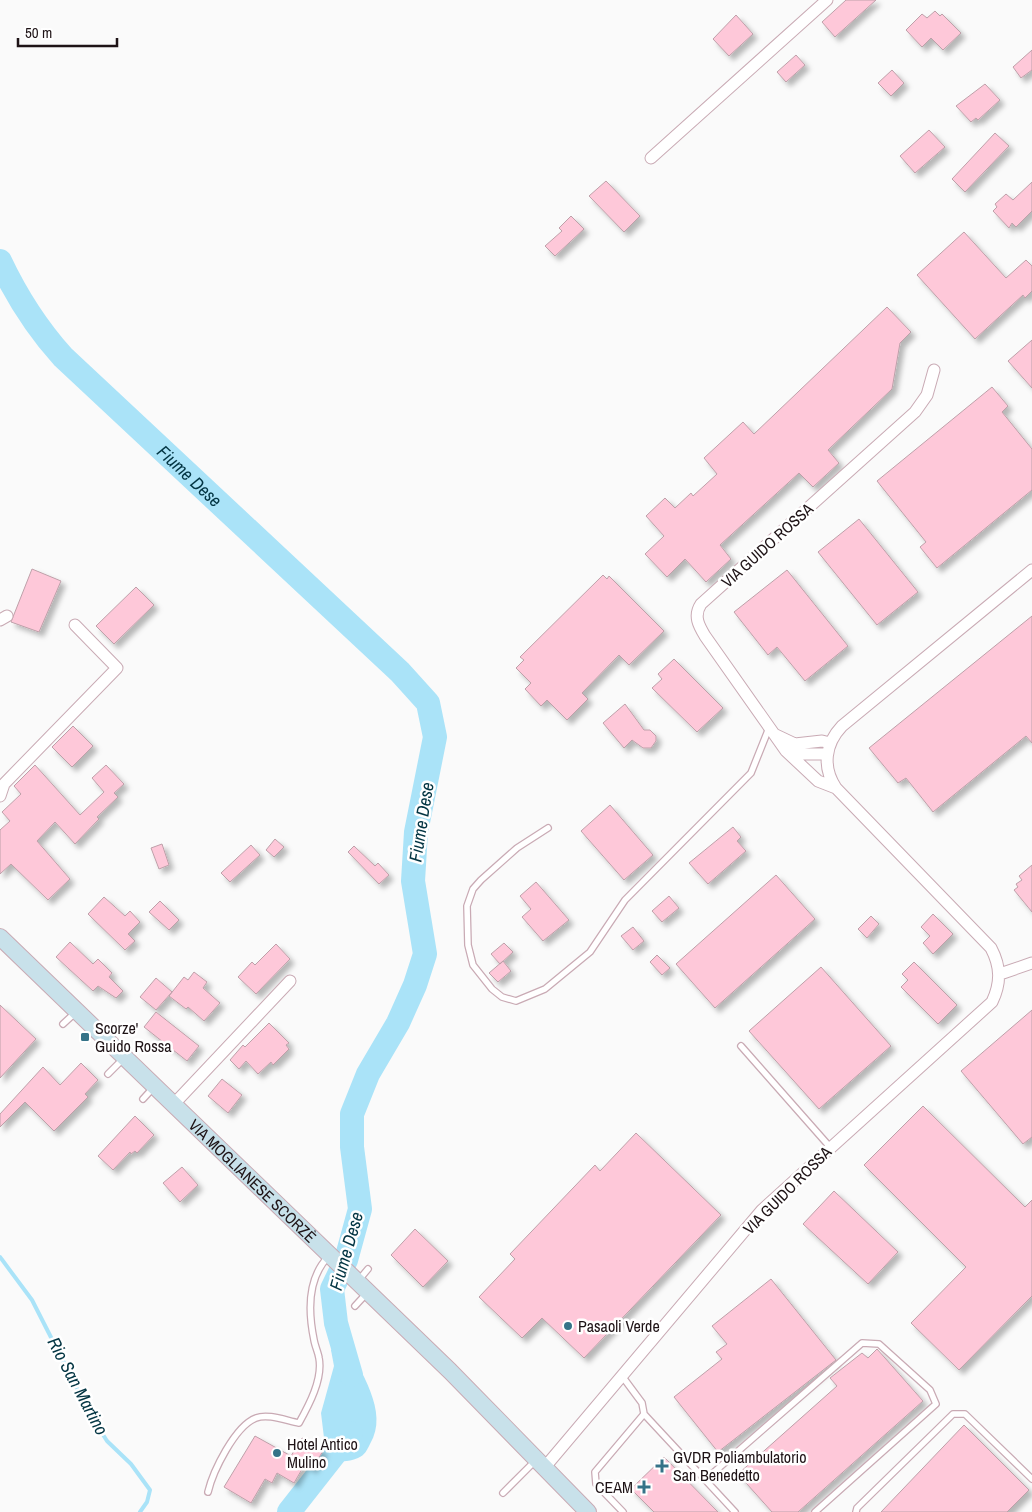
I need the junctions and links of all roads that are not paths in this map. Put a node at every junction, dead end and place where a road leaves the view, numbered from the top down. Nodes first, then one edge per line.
1 (827, 0) edge
2 (651, 158) dead end
3 (934, 370) dead end
4 (1032, 570) edge
5 (75, 625) dead end
6 (772, 732) junction
7 (828, 748) junction
8 (786, 751) junction
9 (836, 788) junction
10 (0, 796) edge
11 (548, 828) dead end
12 (0, 937) edge
13 (1032, 963) edge
14 (1000, 974) junction
15 (290, 981) dead end
16 (76, 1011) junction
17 (63, 1024) dead end
18 (741, 1046) dead end
19 (124, 1057) junction
20 (108, 1074) dead end
21 (154, 1087) junction
22 (143, 1099) dead end
23 (173, 1105) junction
24 (830, 1147) junction
25 (332, 1259) junction
26 (368, 1269) dead end
27 (360, 1286) junction
28 (355, 1306) dead end
29 (622, 1376) junction
30 (644, 1414) junction
31 (542, 1463) junction
32 (1032, 1479) edge
33 (705, 1480) junction
34 (208, 1492) dead end
35 (503, 1493) dead end
36 (588, 1512) edge
37 (623, 1512) edge
38 (735, 1512) edge
39 (815, 1512) edge
40 (856, 1512) edge

1 - 2 street
3 - 6 street, VIA GUIDO ROSSA
4 - 7 street
5 - 10 street
6 - 7 street
6 - 8 street, VIA GUIDO ROSSA
6 - 11 lane
7 - 8 street
7 - 9 street, VIA GUIDO ROSSA
8 - 9 street, VIA GUIDO ROSSA
9 - 14 street, VIA GUIDO ROSSA
12 - 16 main road, VIA MOGLIANESE SCORZÈ
13 - 14 street
14 - 24 street, VIA GUIDO ROSSA
15 - 23 street
16 - 17 lane
16 - 19 main road, VIA MOGLIANESE SCORZÈ
18 - 24 lane
19 - 20 lane
19 - 21 main road, VIA MOGLIANESE SCORZÈ
21 - 22 lane
21 - 23 main road, VIA MOGLIANESE SCORZÈ
23 - 25 main road, VIA MOGLIANESE SCORZÈ
24 - 29 street, VIA GUIDO ROSSA
25 - 27 main road, VIA MOGLIANESE SCORZÈ
25 - 34 lane
26 - 27 lane
27 - 28 lane
27 - 31 main road, VIA MOGLIANESE SCORZÈ
29 - 30 lane
29 - 31 street, VIA GUIDO ROSSA
30 - 33 lane
30 - 37 lane
31 - 35 lane
31 - 36 main road, VIA MOGLIANESE SCORZÈ
32 - 40 lane
33 - 38 lane
33 - 39 lane

